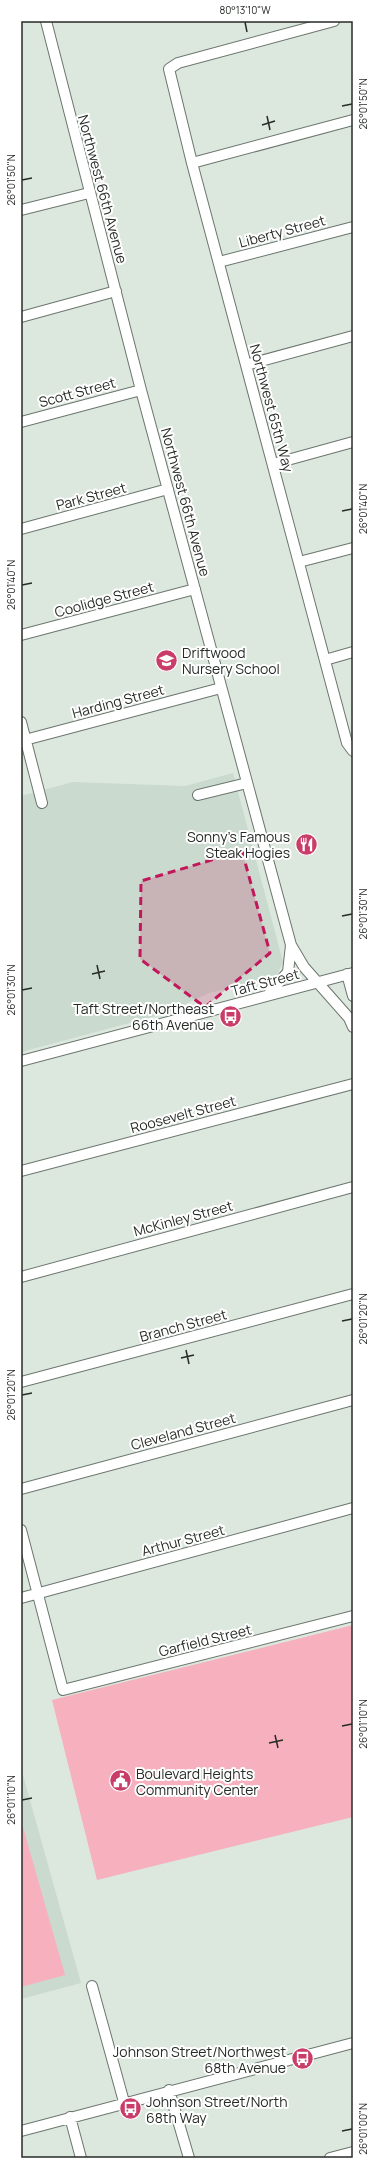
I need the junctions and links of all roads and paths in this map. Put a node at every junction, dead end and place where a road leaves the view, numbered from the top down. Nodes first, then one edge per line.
1 (46, 21) edge
2 (334, 21) edge
3 (353, 120) edge
4 (192, 163) junction
5 (89, 193) junction
6 (21, 210) edge
7 (353, 227) edge
8 (219, 262) junction
9 (116, 291) junction
10 (21, 317) edge
11 (353, 336) edge
12 (246, 365) junction
13 (141, 390) junction
14 (21, 422) edge
15 (353, 442) edge
16 (272, 464) junction
17 (168, 489) junction
18 (21, 529) edge
19 (353, 548) edge
20 (299, 562) junction
21 (195, 589) junction
22 (21, 635) edge
23 (353, 652) edge
24 (325, 660) junction
25 (221, 688) junction
26 (21, 722) edge
27 (23, 740) edge
28 (353, 751) edge
29 (247, 783) junction
30 (198, 795) dead end
31 (42, 803) dead end
32 (291, 945) junction
33 (350, 974) edge
34 (316, 983) junction
35 (267, 996) junction
36 (353, 996) edge
37 (353, 1026) edge
38 (21, 1061) edge
39 (353, 1084) edge
40 (21, 1171) edge
41 (353, 1187) edge
42 (21, 1277) edge
43 (353, 1294) edge
44 (21, 1382) edge
45 (353, 1400) edge
46 (21, 1489) edge
47 (353, 1508) edge
48 (21, 1530) edge
49 (38, 1594) junction
50 (21, 1598) edge
51 (353, 1616) edge
52 (92, 1986) dead end
53 (353, 2043) edge
54 (169, 2090) junction
55 (124, 2102) junction
56 (70, 2117) junction
57 (21, 2131) edge
58 (353, 2152) edge
59 (81, 2158) edge
60 (189, 2158) edge
61 (330, 2158) edge

1 - 5 street, Northwest 66th Avenue
2 - 4 street, Northwest 65th Way
3 - 4 street
4 - 8 street, Northwest 65th Way
5 - 6 street
5 - 9 street, Northwest 66th Avenue
7 - 8 street, Liberty Street
8 - 12 street, Northwest 65th Way
9 - 10 street
9 - 13 street, Northwest 66th Avenue
11 - 12 street
12 - 16 street, Northwest 65th Way
13 - 14 street, Scott Street
13 - 17 street, Northwest 66th Avenue
15 - 16 street
16 - 20 street, Northwest 65th Way
17 - 18 street, Park Street
17 - 21 street, Northwest 66th Avenue
19 - 20 street
20 - 24 street, Northwest 65th Way
21 - 22 street, Coolidge Street
21 - 25 street, Northwest 66th Avenue
23 - 24 street
24 - 28 street, Northwest 65th Way
25 - 27 street, Harding Street
25 - 29 street, Northwest 66th Avenue
26 - 27 street
27 - 31 street
29 - 30 street
29 - 32 street, Northwest 66th Avenue
32 - 34 street, Northwest 66th Avenue
32 - 35 street
33 - 34 street, Taft Street
33 - 36 street
34 - 35 street, Taft Street
34 - 37 street, Northwest 66th Avenue
35 - 38 street, Taft Street
39 - 40 street, Roosevelt Street
41 - 42 street, McKinley Street
43 - 44 street, Branch Street
45 - 46 street, Cleveland Street
47 - 49 street, Arthur Street
48 - 49 street
49 - 50 street, Arthur Street
49 - 51 street, Garfield Street
52 - 55 street
53 - 54 street
54 - 55 street
54 - 60 street
55 - 56 street
56 - 57 street
56 - 59 street
58 - 61 street

